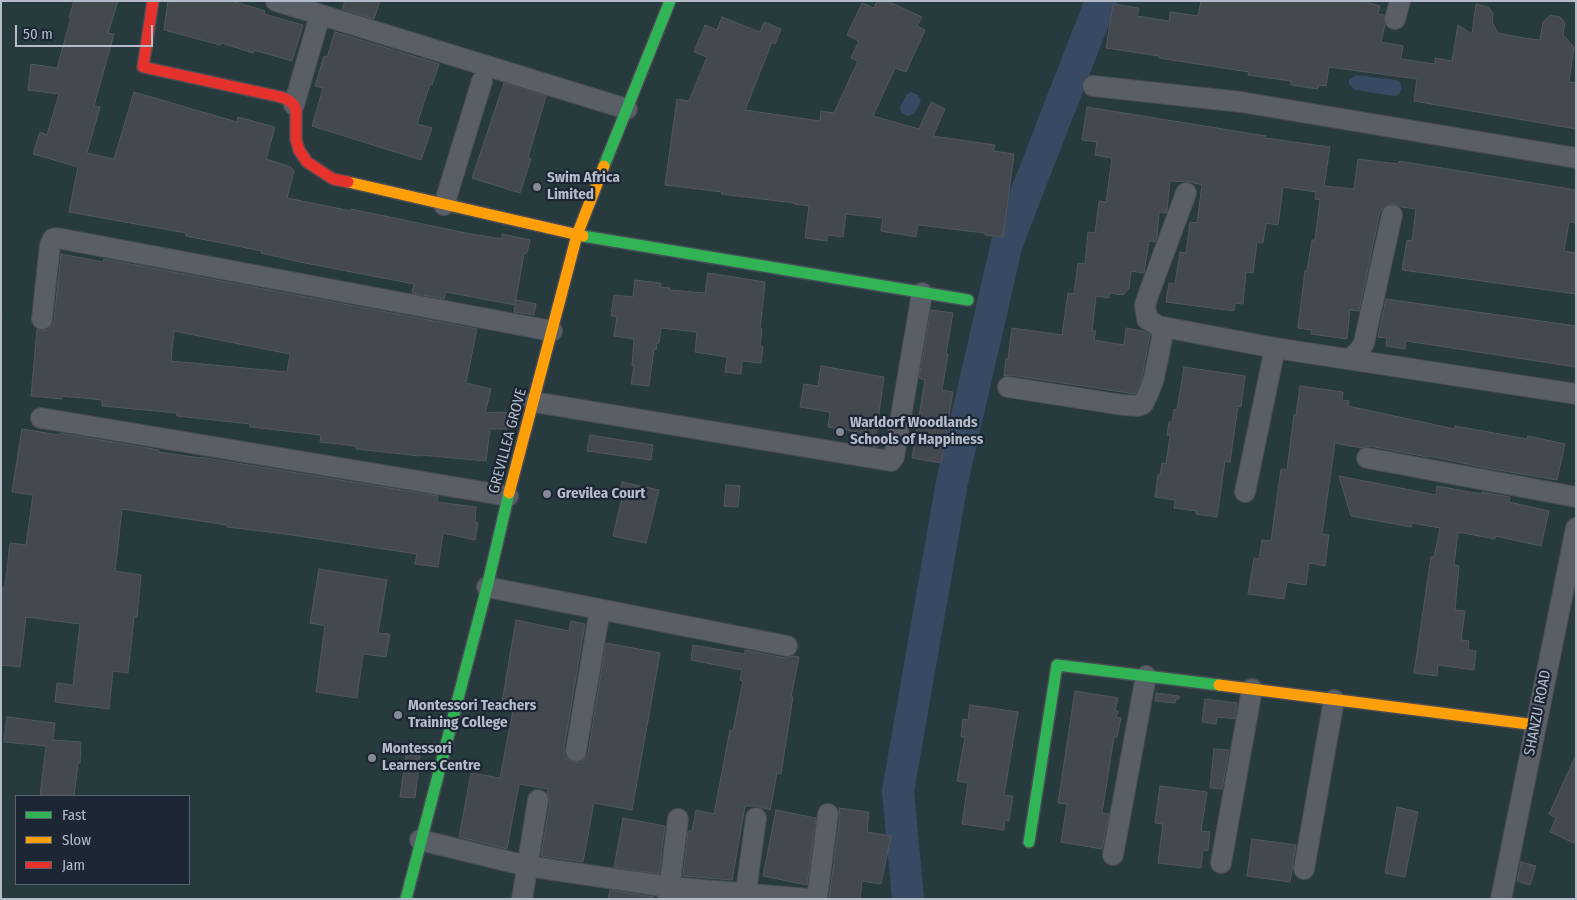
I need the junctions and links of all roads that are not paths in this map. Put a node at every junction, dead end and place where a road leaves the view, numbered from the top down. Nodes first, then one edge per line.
1 (154, 1) edge
2 (276, 1) edge
3 (670, 1) edge
4 (320, 15) junction
5 (482, 81) dead end
6 (1093, 86) dead end
7 (294, 106) junction
8 (627, 109) junction
9 (1576, 158) edge
10 (1186, 193) dead end
11 (444, 205) junction
12 (1392, 215) dead end
13 (577, 235) junction
14 (922, 292) junction
15 (968, 300) dead end
16 (42, 319) dead end
17 (1164, 328) junction
18 (552, 331) junction
19 (1275, 348) junction
20 (1350, 359) junction
21 (1008, 387) dead end
22 (1576, 394) edge
23 (534, 402) junction
24 (41, 418) dead end
25 (1367, 458) dead end
26 (1245, 492) dead end
27 (508, 496) junction
28 (1576, 497) edge
29 (1576, 528) edge
30 (487, 588) junction
31 (600, 609) junction
32 (787, 646) dead end
33 (1146, 676) junction
34 (1252, 689) junction
35 (1334, 700) junction
36 (1536, 725) junction
37 (576, 751) dead end
38 (538, 800) dead end
39 (828, 814) dead end
40 (756, 818) dead end
41 (678, 819) dead end
42 (420, 840) junction
43 (1029, 842) dead end
44 (1113, 855) dead end
45 (1221, 863) dead end
46 (527, 866) junction
47 (1304, 869) dead end
48 (668, 893) edge
49 (745, 897) edge
50 (406, 899) edge
51 (522, 899) edge
52 (809, 899) edge
53 (817, 899) edge
54 (1501, 899) edge

1 - 7 street
2 - 4 street
3 - 8 street, GREVILLEA GROVE
4 - 7 street
4 - 8 street
5 - 11 street
6 - 9 street
7 - 11 street
8 - 13 street, GREVILLEA GROVE
10 - 17 street
11 - 13 street
12 - 20 street
13 - 14 street
13 - 18 street, GREVILLEA GROVE
14 - 15 street
14 - 23 street
16 - 18 street
17 - 19 street
17 - 21 street
18 - 23 street, GREVILLEA GROVE
19 - 20 street
19 - 26 street
20 - 22 street
23 - 27 street, GREVILLEA GROVE
24 - 27 street
25 - 28 street
27 - 30 street, GREVILLEA GROVE
29 - 36 street, SHANZU ROAD
30 - 31 street
30 - 42 street, GREVILLEA GROVE
31 - 32 street
31 - 37 street
33 - 34 street
33 - 43 street
33 - 44 street
34 - 35 street
34 - 45 street
35 - 36 street
35 - 47 street
36 - 54 street, SHANZU ROAD
38 - 46 street
39 - 53 street
40 - 49 street
41 - 48 street
42 - 46 street
42 - 50 street, GREVILLEA GROVE
46 - 48 street
46 - 51 street
48 - 49 street
49 - 52 street

